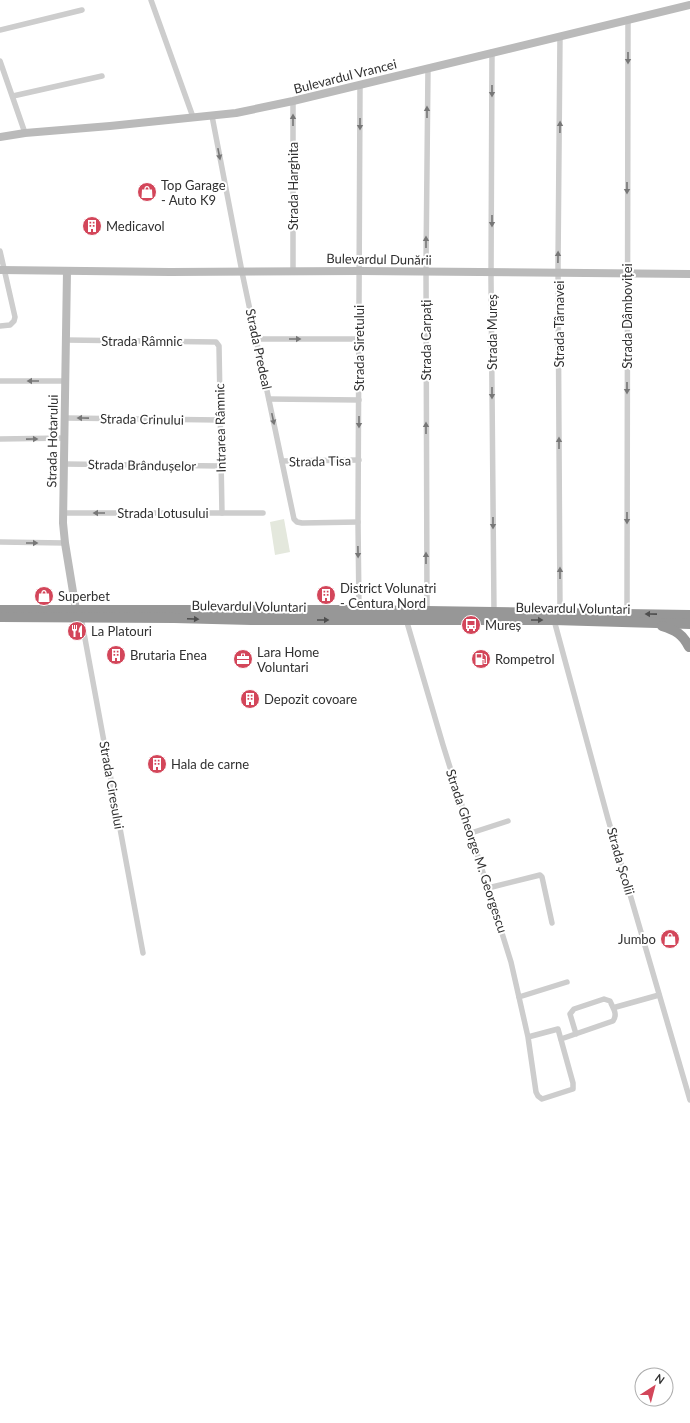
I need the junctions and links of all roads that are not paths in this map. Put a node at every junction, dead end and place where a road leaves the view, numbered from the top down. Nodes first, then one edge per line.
1 (151, 0) edge
2 (690, 5) edge
3 (82, 10) dead end
4 (628, 19) junction
5 (0, 30) edge
6 (560, 36) junction
7 (492, 52) junction
8 (0, 61) edge
9 (428, 68) junction
10 (102, 76) dead end
11 (360, 85) junction
12 (13, 96) junction
13 (293, 101) junction
14 (212, 116) junction
15 (194, 117) junction
16 (25, 133) junction
17 (0, 137) edge
18 (0, 251) edge
19 (2, 270) edge
20 (67, 271) junction
21 (293, 271) junction
22 (360, 271) junction
23 (242, 272) junction
24 (426, 272) junction
25 (492, 272) junction
26 (558, 273) junction
27 (627, 273) junction
28 (690, 274) edge
29 (0, 326) edge
30 (256, 339) junction
31 (359, 339) junction
32 (66, 340) junction
33 (218, 343) joint
34 (0, 381) edge
35 (65, 381) junction
36 (269, 399) junction
37 (359, 400) junction
38 (65, 418) junction
39 (220, 420) junction
40 (65, 438) junction
41 (0, 439) edge
42 (359, 460) junction
43 (282, 461) junction
44 (64, 464) junction
45 (221, 466) junction
46 (64, 513) junction
47 (222, 513) junction
48 (262, 513) dead end
49 (358, 522) junction
50 (0, 542) edge
51 (65, 543) junction
52 (0, 610) edge
53 (360, 610) junction
54 (427, 612) junction
55 (494, 612) junction
56 (627, 613) junction
57 (79, 614) junction
58 (690, 614) edge
59 (557, 616) junction
60 (0, 617) edge
61 (406, 619) junction
62 (654, 623) junction
63 (690, 624) edge
64 (689, 647) dead end
65 (508, 821) dead end
66 (471, 833) junction
67 (488, 888) junction
68 (552, 923) dead end
69 (143, 953) dead end
70 (568, 982) dead end
71 (659, 995) junction
72 (519, 997) junction
73 (616, 1007) dead end
74 (576, 1034) junction
75 (528, 1037) junction
76 (561, 1039) junction
77 (690, 1100) edge

1 - 15 street
2 - 4 street, Bulevardul Vrancei
3 - 5 street
4 - 6 street, Bulevardul Vrancei
4 -> 27 street, Strada Dâmboviței
6 - 7 street, Bulevardul Vrancei
26 -> 6 street, Strada Târnavei
7 - 9 street, Bulevardul Vrancei
7 -> 25 street, Strada Mureș
8 - 12 street
9 - 11 street, Bulevardul Vrancei
24 -> 9 street, Strada Carpați
10 - 12 street
11 - 13 street, Bulevardul Vrancei
11 -> 22 street, Strada Siretului
12 - 16 street
13 - 14 street, Bulevardul Vrancei
21 -> 13 street, Strada Harghita
14 - 15 street, Bulevardul Vrancei
14 -> 23 street, Strada Predeal
15 - 16 street, Bulevardul Vrancei
16 - 17 street, Bulevardul Vrancei
18 - 19 street
19 - 20 street, Bulevardul Dunării
19 - 29 street
20 - 23 street, Bulevardul Dunării
20 - 32 street, Strada Hotarului
21 - 22 street, Bulevardul Dunării
21 - 23 street, Bulevardul Dunării
22 - 24 street, Bulevardul Dunării
22 - 31 street, Strada Siretului
23 - 30 street, Strada Predeal
24 - 25 street, Bulevardul Dunării
54 -> 24 street, Strada Carpați
25 - 26 street, Bulevardul Dunării
25 -> 55 street, Strada Mureș
26 - 27 street, Bulevardul Dunării
59 -> 26 street, Strada Târnavei
27 - 28 street, Bulevardul Dunării
27 -> 56 street, Strada Dâmboviței
30 -> 31 street
30 - 36 street, Strada Predeal
31 - 37 street, Strada Siretului
32 - 33 street, Strada Râmnic
32 - 35 street, Strada Hotarului
33 - 39 street, Intrarea Râmnic
35 -> 34 street
35 - 38 street, Strada Hotarului
36 - 37 street
36 -> 43 street, Strada Predeal
37 -> 42 street, Strada Siretului
39 -> 38 street, Strada Crinului
38 - 40 street, Strada Hotarului
39 - 45 street, Intrarea Râmnic
41 -> 40 street
40 - 44 street, Strada Hotarului
42 - 43 street, Strada Tisa
42 - 49 street, Strada Siretului
43 - 49 street, Strada Predeal
44 - 45 street, Strada Brândușelor
44 - 46 street, Strada Hotarului
45 - 47 street, Intrarea Râmnic
47 -> 46 street, Strada Lotusului
46 - 51 street, Strada Hotarului
47 - 48 street, Strada Lotusului
49 -> 53 street, Strada Siretului
50 -> 51 street
51 - 57 street, Strada Hotarului
52 - 57 highway, Bulevardul Voluntari
53 - 54 highway, Bulevardul Voluntari
53 - 57 highway, Bulevardul Voluntari
54 - 55 highway, Bulevardul Voluntari
55 - 59 highway, Bulevardul Voluntari
58 -> 56 highway, Bulevardul Voluntari
56 - 59 highway, Bulevardul Voluntari
57 - 60 highway, Bulevardul Voluntari
57 -> 61 highway, Bulevardul Voluntari
57 - 69 street, Strada Ciresului
61 -> 59 highway, Bulevardul Voluntari
59 - 62 highway, Bulevardul Voluntari
59 - 71 street, Strada Școlii
61 - 66 street, Strada Gheorge M. Georgescu
62 - 63 highway, Bulevardul Voluntari
62 - 64 highway
65 - 66 street
66 - 67 street, Strada Gheorge M. Georgescu
67 - 68 street
67 - 72 street, Strada Gheorge M. Georgescu
70 - 72 street
71 - 73 street
71 - 77 street, Strada Școlii
72 - 75 street, Strada Gheorge M. Georgescu
74 - 74 street
74 - 76 street
75 - 76 street
75 - 76 street, Strada Gheorge M. Georgescu

